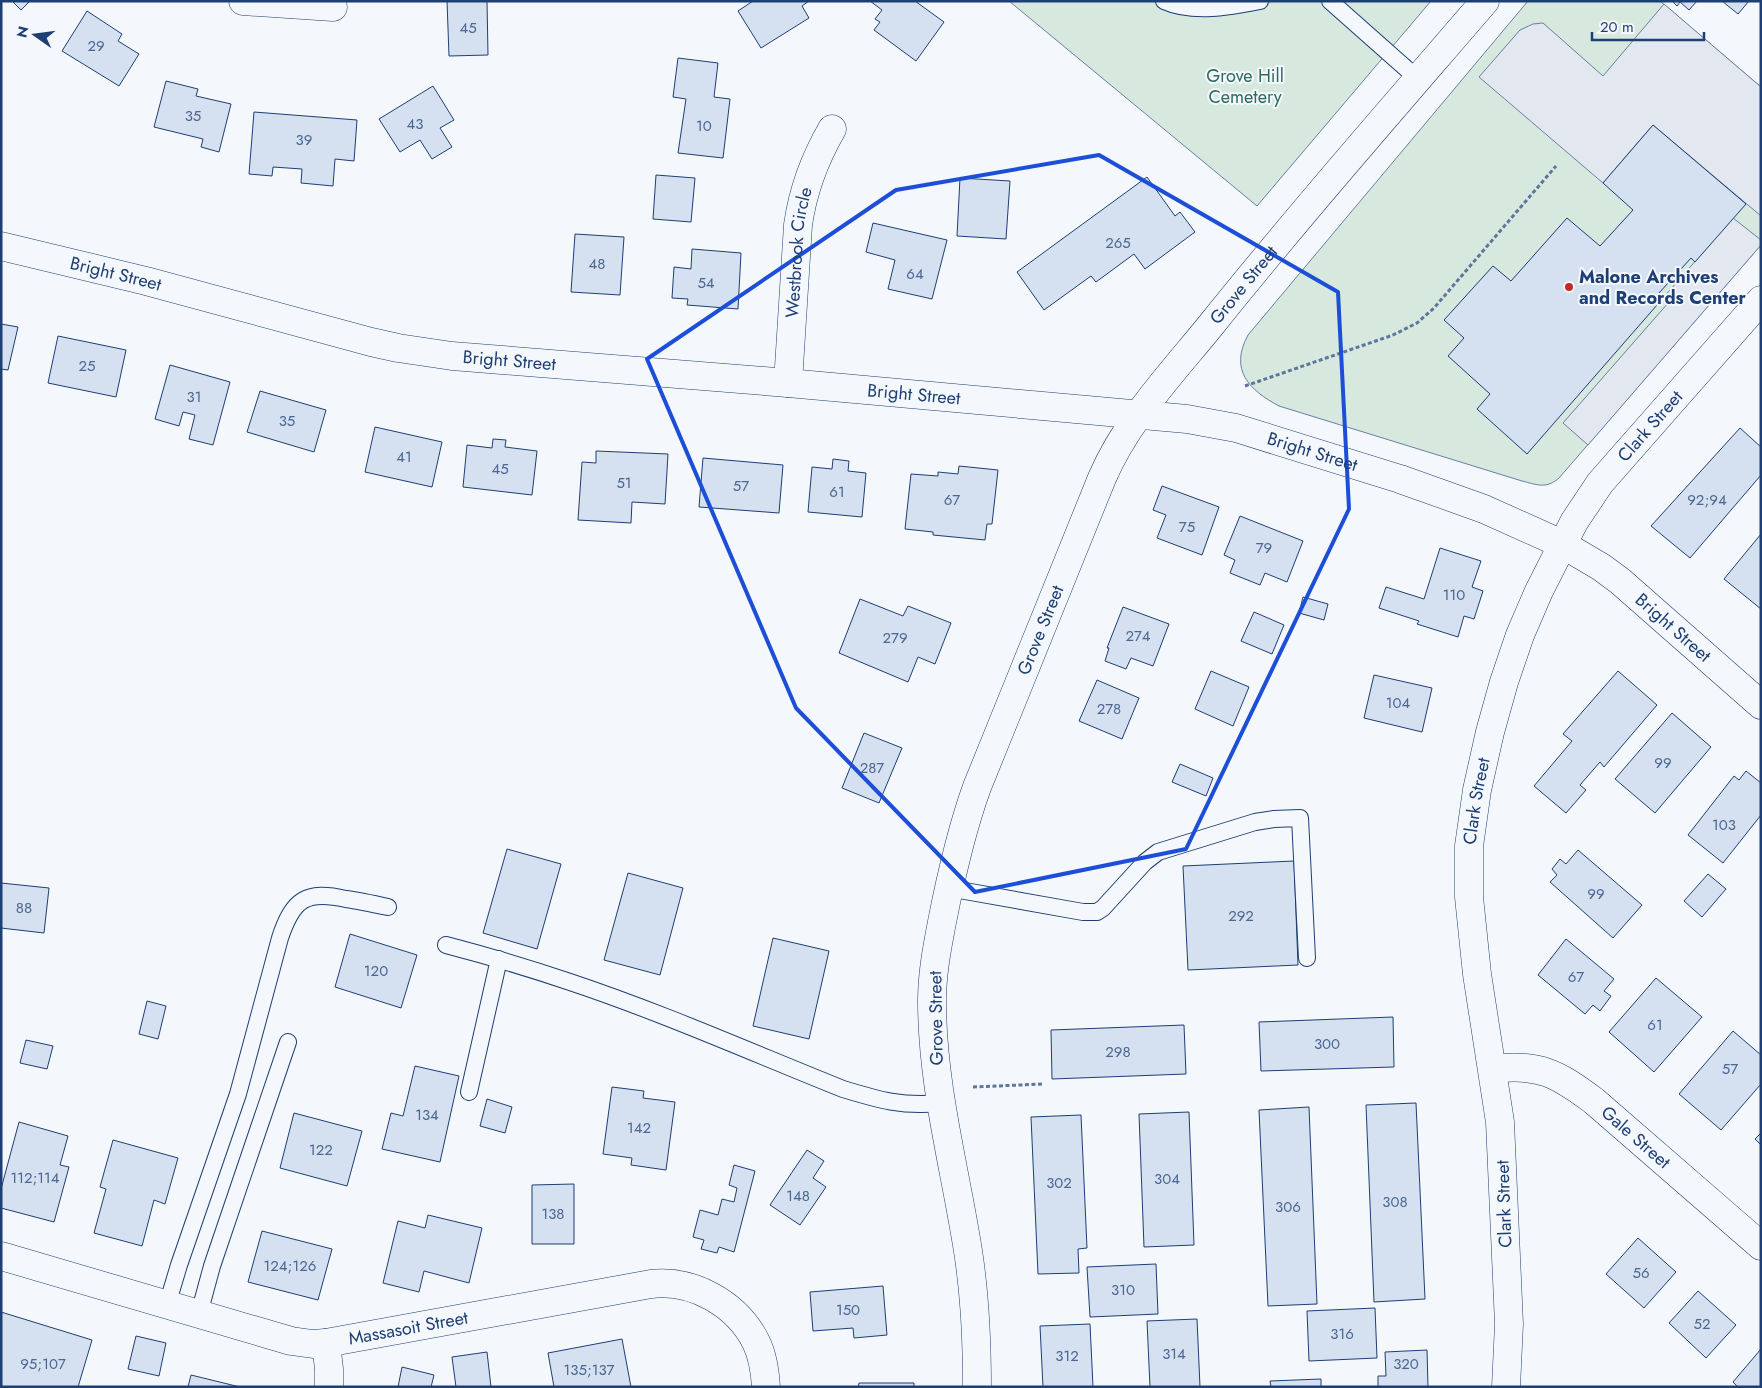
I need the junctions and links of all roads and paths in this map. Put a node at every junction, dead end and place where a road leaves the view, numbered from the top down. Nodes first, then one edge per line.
1 (243, 1) edge
2 (1164, 1) edge
3 (1260, 1) edge
4 (1330, 1) edge
5 (1485, 1) edge
6 (333, 7) dead end
7 (1418, 79) junction
8 (832, 129) dead end
9 (1556, 166) dead end
10 (1, 246) edge
11 (1761, 300) edge
12 (788, 383) junction
13 (1244, 386) dead end
14 (1139, 414) junction
15 (1562, 544) junction
16 (1761, 705) edge
17 (948, 888) junction
18 (388, 907) dead end
19 (446, 945) dead end
20 (1307, 958) dead end
21 (499, 959) junction
22 (288, 1042) dead end
23 (1493, 1069) junction
24 (1043, 1084) dead end
25 (970, 1087) dead end
26 (469, 1092) dead end
27 (940, 1103) junction
28 (1761, 1246) edge
29 (1, 1256) edge
30 (167, 1305) junction
31 (199, 1314) junction
32 (326, 1343) junction
33 (329, 1387) edge
34 (766, 1387) edge
35 (977, 1387) edge
36 (1506, 1387) edge

1 - 6 street
2 - 3 lane
4 - 7 lane
5 - 7 street, Grove Street
7 - 14 street, Grove Street
8 - 12 street, Westbrook Circle
9 - 13 path
10 - 12 street, Bright Street
11 - 15 street, Clark Street
12 - 14 street, Bright Street
14 - 15 street, Bright Street
14 - 17 street, Grove Street
15 - 16 street, Bright Street
15 - 23 street, Clark Street
17 - 20 lane
17 - 27 street, Grove Street
18 - 30 lane
19 - 21 lane
21 - 26 lane
21 - 27 lane
22 - 31 lane
23 - 28 street, Gale Street
23 - 36 street, Clark Street
24 - 25 path
27 - 35 street, Grove Street
29 - 30 street, Massasoit Street
30 - 31 street, Massasoit Street
31 - 32 street, Massasoit Street
32 - 33 street
32 - 34 street, Massasoit Street

